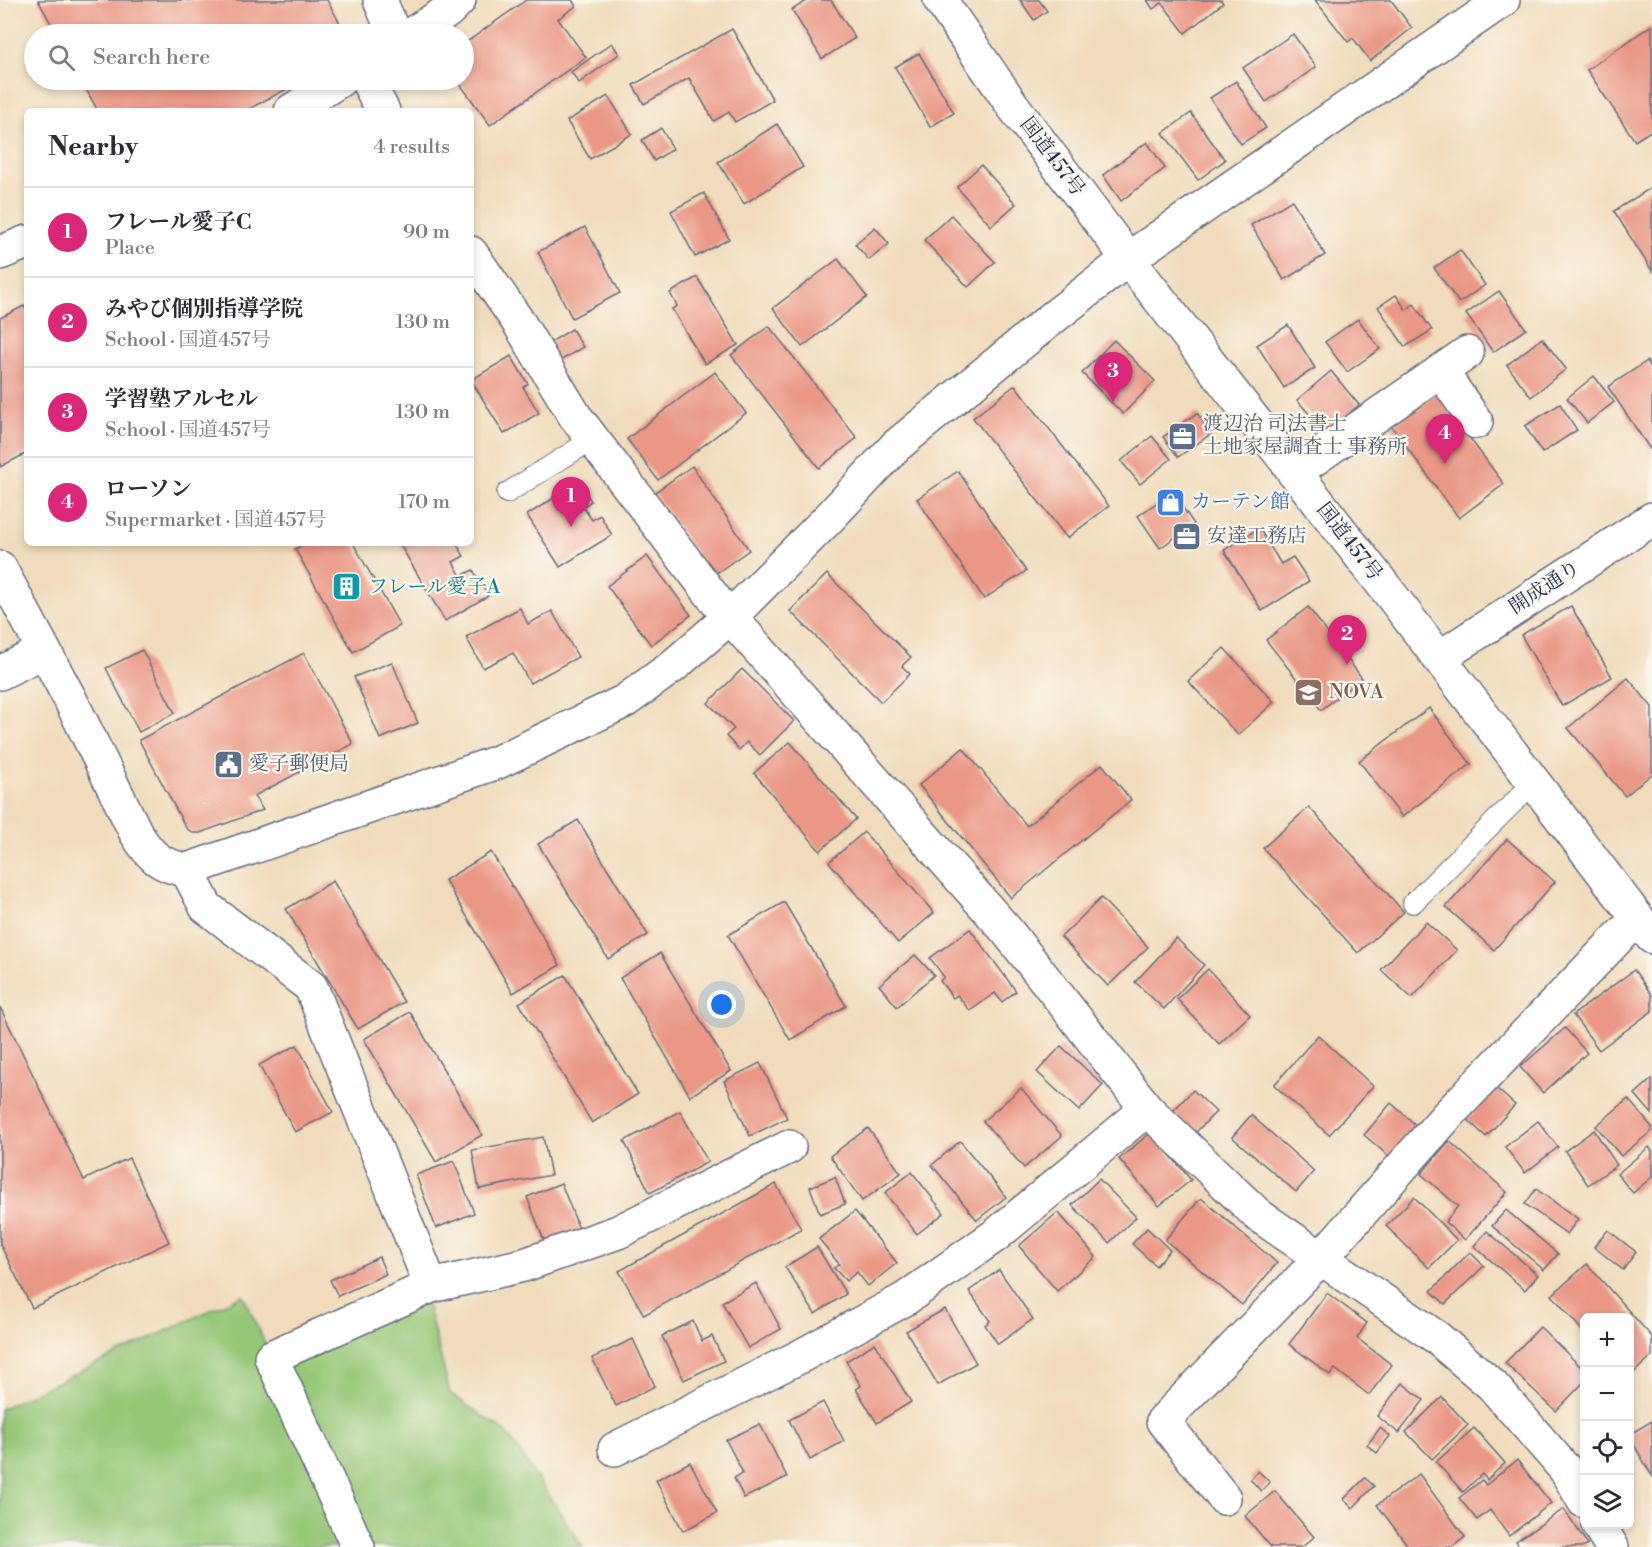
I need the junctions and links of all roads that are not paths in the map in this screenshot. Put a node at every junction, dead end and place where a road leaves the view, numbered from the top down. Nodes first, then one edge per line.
1 (380, 0) edge
2 (459, 0) edge
3 (940, 0) edge
4 (1503, 0) edge
5 (390, 24) edge
6 (428, 24) edge
7 (324, 90) edge
8 (372, 90) edge
9 (296, 108) edge
10 (381, 108) edge
11 (24, 243) edge
12 (0, 253) edge
13 (474, 257) edge
14 (1128, 259) junction
15 (1476, 422) dead end
16 (593, 439) junction
17 (1294, 472) junction
18 (507, 493) dead end
19 (1652, 519) edge
20 (0, 568) edge
21 (730, 616) junction
22 (44, 651) junction
23 (1439, 658) junction
24 (0, 673) edge
25 (1533, 783) junction
26 (187, 870) junction
27 (1413, 903) dead end
28 (1645, 928) edge
29 (1147, 1108) junction
30 (789, 1147) dead end
31 (1321, 1258) junction
32 (431, 1286) junction
33 (615, 1449) dead end
34 (1580, 1494) edge
35 (1224, 1498) dead end
36 (1601, 1529) edge
37 (358, 1547) edge
38 (1612, 1547) edge

1 - 5 main road
2 - 6 main road
3 - 14 main road, 国道457号
4 - 14 main road
7 - 9 main road
8 - 10 main road
11 - 12 main road
13 - 16 main road
14 - 17 main road, 国道457号
14 - 21 main road
15 - 17 main road
16 - 18 lane
16 - 21 main road
17 - 23 main road, 国道457号
19 - 23 main road, 開成通り
20 - 22 main road
21 - 26 main road
21 - 29 main road
22 - 24 main road
22 - 26 main road
23 - 25 main road, 国道457号
25 - 27 lane
25 - 28 main road, 国道457号
26 - 32 main road
28 - 31 main road
29 - 31 main road
29 - 33 main road
30 - 32 main road
31 - 34 main road
31 - 35 main road
32 - 37 main road
36 - 38 main road

